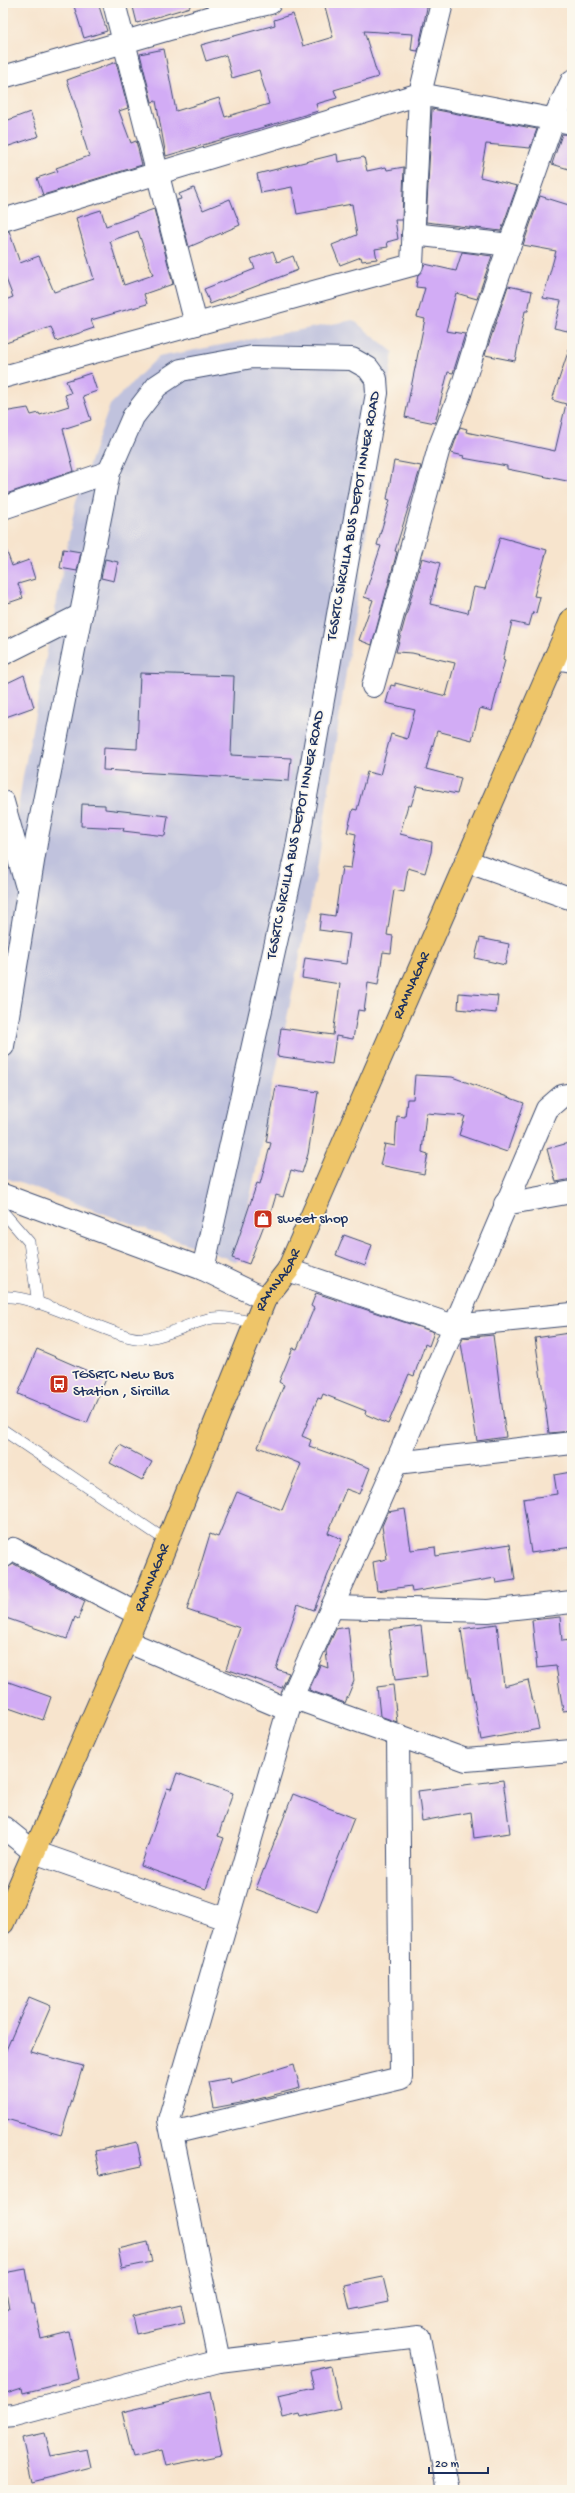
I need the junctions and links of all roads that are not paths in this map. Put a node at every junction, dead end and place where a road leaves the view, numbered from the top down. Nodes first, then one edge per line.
1 (114, 3) edge
2 (270, 3) edge
3 (442, 3) edge
4 (124, 42) junction
5 (3, 77) edge
6 (572, 81) edge
7 (420, 94) junction
8 (563, 121) edge
9 (157, 172) junction
10 (3, 220) edge
11 (413, 234) junction
12 (510, 245) junction
13 (196, 324) junction
14 (3, 377) edge
15 (109, 472) junction
16 (3, 508) edge
17 (81, 615) junction
18 (572, 619) edge
19 (3, 654) edge
20 (563, 659) edge
21 (373, 686) dead end
22 (4, 807) edge
23 (466, 860) junction
24 (28, 891) junction
25 (572, 900) edge
26 (10, 953) edge
27 (3, 1046) edge
28 (572, 1094) edge
29 (572, 1192) edge
30 (3, 1195) edge
31 (506, 1204) junction
32 (3, 1212) edge
33 (203, 1269) junction
34 (288, 1270) junction
35 (3, 1297) edge
36 (265, 1299) junction
37 (38, 1304) junction
38 (572, 1314) edge
39 (255, 1323) junction
40 (454, 1326) junction
41 (3, 1430) edge
42 (572, 1444) edge
43 (396, 1463) junction
44 (167, 1541) junction
45 (6, 1552) edge
46 (572, 1602) edge
47 (332, 1607) junction
48 (138, 1614) junction
49 (126, 1641) junction
50 (290, 1703) junction
51 (398, 1736) junction
52 (572, 1751) edge
53 (3, 1827) edge
54 (34, 1852) junction
55 (226, 1920) junction
56 (3, 1923) edge
57 (172, 2133) junction
58 (219, 2361) junction
59 (3, 2416) edge
60 (448, 2490) edge

1 - 4 street
2 - 4 street
3 - 7 street
4 - 5 street
4 - 9 street
6 - 8 street
7 - 8 street
7 - 9 street
7 - 11 street
8 - 12 street
9 - 10 street
9 - 13 street
11 - 12 street
11 - 13 street
12 - 21 street
13 - 14 street
15 - 16 street
15 - 17 street, TGSRTC SIRCILLA BUS DEPOT INNER ROAD
15 - 33 street, TGSRTC SIRCILLA BUS DEPOT INNER ROAD
17 - 19 street
17 - 24 street, TGSRTC SIRCILLA BUS DEPOT INNER ROAD
18 - 20 main road, RAMNAGAR
20 - 23 main road, RAMNAGAR
22 - 24 street
23 - 25 street
23 - 34 main road, RAMNAGAR
24 - 26 street, TGSRTC SIRCILLA BUS DEPOT INNER ROAD
26 - 27 street, TGSRTC SIRCILLA BUS DEPOT INNER ROAD
28 - 31 street
29 - 31 street
30 - 33 street
31 - 40 street
32 - 37 lane
33 - 36 street
34 - 36 main road, RAMNAGAR
34 - 40 street
35 - 37 lane
36 - 39 main road, RAMNAGAR
37 - 39 lane
38 - 40 street
39 - 44 main road, RAMNAGAR
40 - 43 street
41 - 44 lane
42 - 43 street
43 - 47 street
44 - 48 main road, RAMNAGAR
45 - 48 street
46 - 47 street
47 - 50 street
48 - 49 main road, RAMNAGAR
49 - 50 street
49 - 54 main road, RAMNAGAR
50 - 51 street
50 - 55 street
51 - 52 street
51 - 57 street
53 - 54 street
54 - 55 street
54 - 56 main road, RAMNAGAR
55 - 57 street
57 - 58 street
58 - 59 street
58 - 60 street

